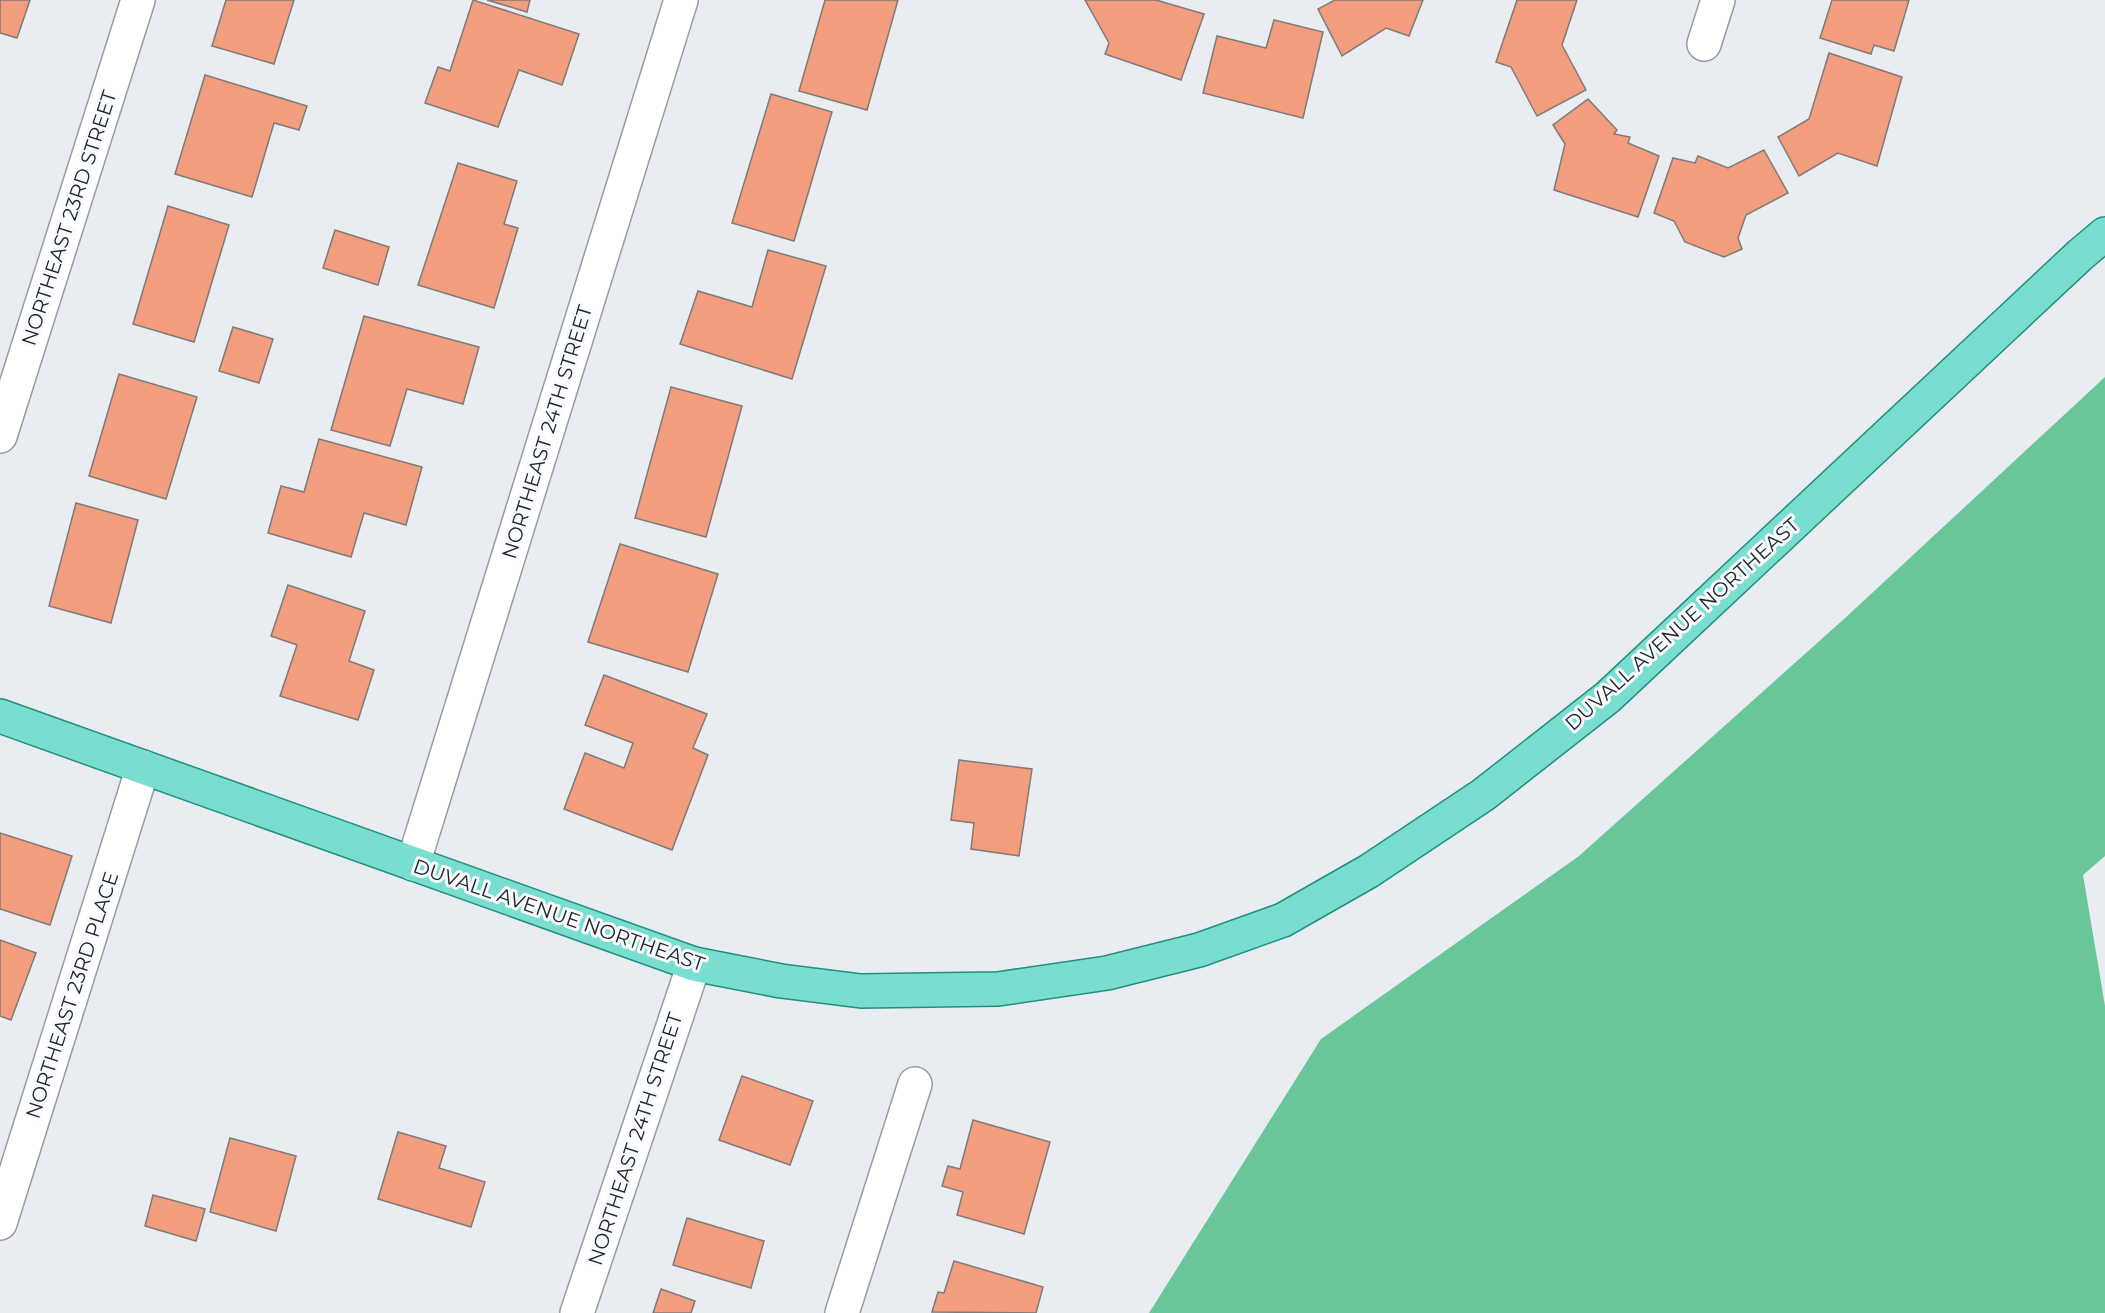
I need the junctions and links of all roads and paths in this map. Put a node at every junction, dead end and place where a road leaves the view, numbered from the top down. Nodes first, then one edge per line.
1 (138, 0) edge
2 (681, 0) edge
3 (1718, 0) edge
4 (1704, 44) dead end
5 (2105, 234) edge
6 (0, 436) edge
7 (0, 716) edge
8 (144, 767) junction
9 (413, 864) junction
10 (694, 964) junction
11 (915, 1084) dead end
12 (0, 1223) edge
13 (577, 1313) edge
14 (842, 1313) edge

1 - 6 street, NORTHEAST 23RD STREET
2 - 9 street, NORTHEAST 24TH STREET
3 - 4 street
5 - 10 main road, DUVALL AVENUE NORTHEAST
7 - 8 main road, DUVALL AVENUE NORTHEAST
8 - 9 main road, DUVALL AVENUE NORTHEAST
8 - 12 street, NORTHEAST 23RD PLACE
9 - 10 main road, DUVALL AVENUE NORTHEAST
10 - 13 street, NORTHEAST 24TH STREET
11 - 14 street

